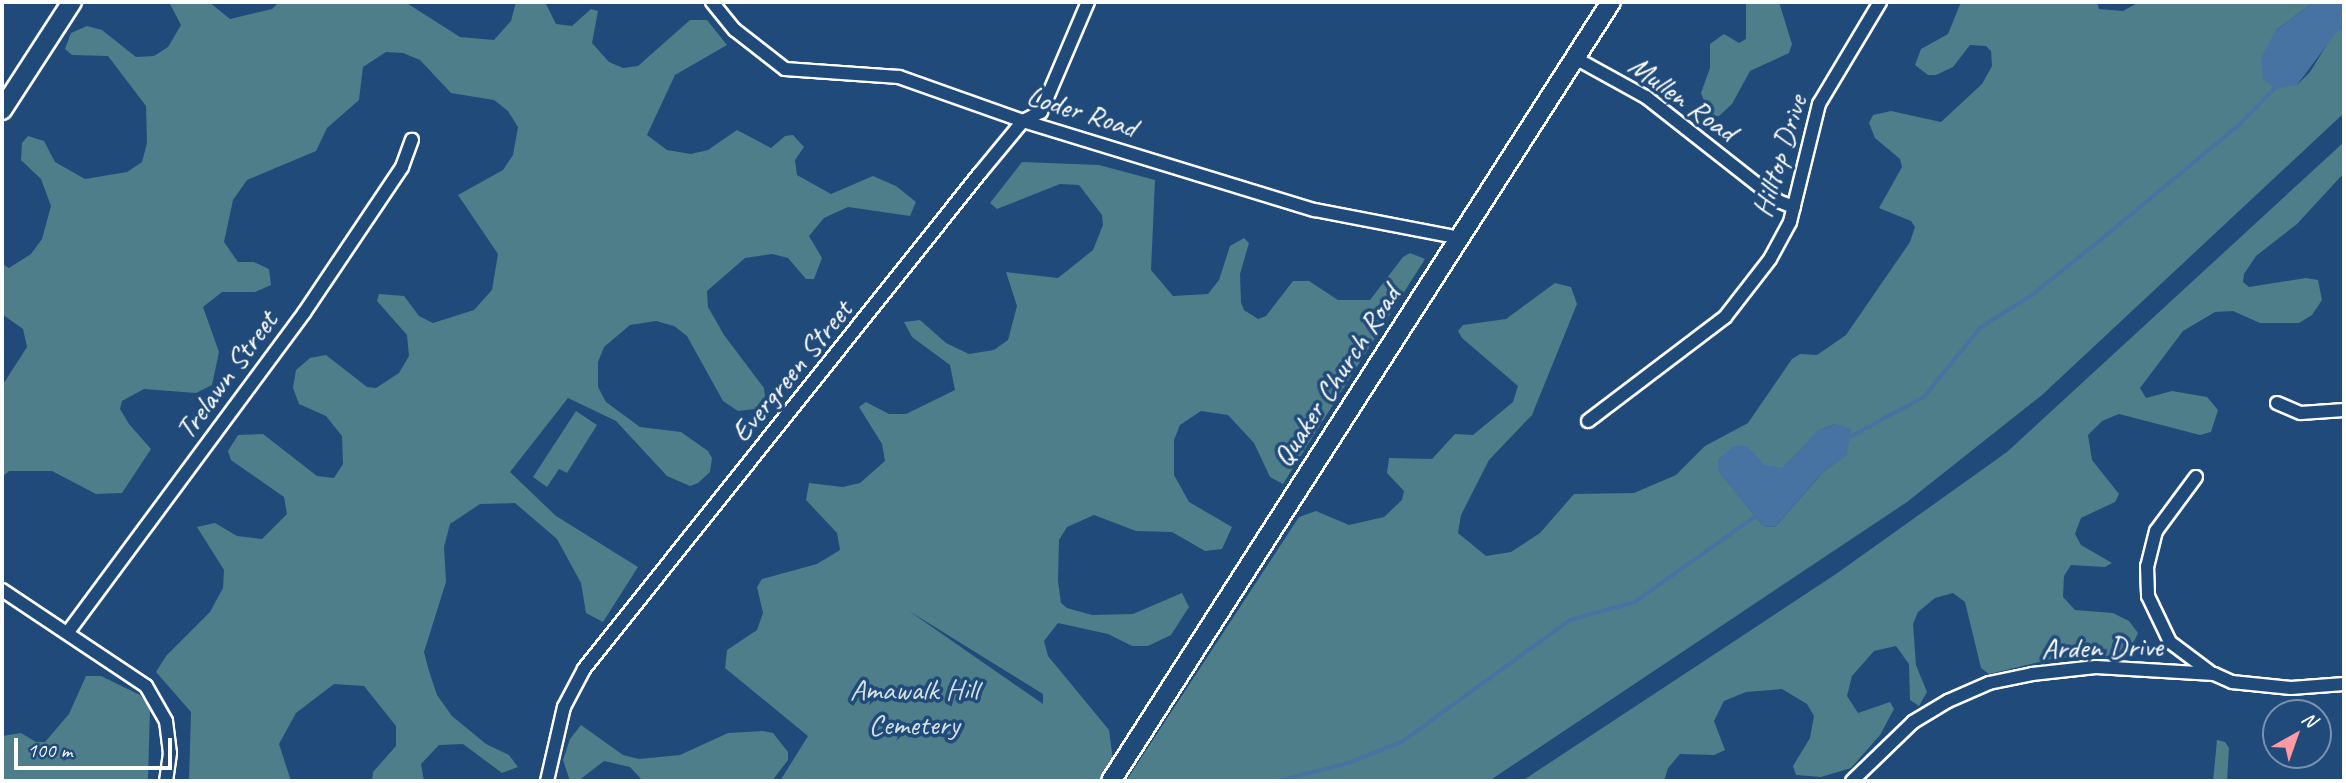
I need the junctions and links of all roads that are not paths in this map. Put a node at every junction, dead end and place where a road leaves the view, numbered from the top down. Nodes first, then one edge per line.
1 (712, 2) edge
2 (1088, 2) edge
3 (1611, 2) edge
4 (1880, 2) edge
5 (64, 6) edge
6 (1575, 58) junction
7 (2, 110) edge
8 (1023, 121) junction
9 (412, 140) dead end
10 (1794, 206) junction
11 (1460, 238) junction
12 (2277, 403) dead end
13 (2344, 410) edge
14 (1588, 421) dead end
15 (2196, 477) dead end
16 (2, 590) edge
17 (68, 632) junction
18 (2214, 674) junction
19 (2344, 684) edge
20 (166, 781) edge
21 (547, 781) edge
22 (1111, 781) edge
23 (1852, 781) edge

1 - 8 street, Loder Road
2 - 8 street, Evergreen Street
3 - 6 street, Quaker Church Road
4 - 10 street, Hilltop Drive
5 - 7 street
6 - 10 street, Mullen Road
6 - 11 street, Quaker Church Road
8 - 11 street, Loder Road
8 - 21 street, Evergreen Street
9 - 17 street, Trelawn Street
10 - 14 street, Hilltop Drive
11 - 22 street, Quaker Church Road
12 - 13 street
15 - 18 street
16 - 17 street
17 - 20 street
18 - 19 street, Arden Drive
18 - 23 street, Arden Drive

